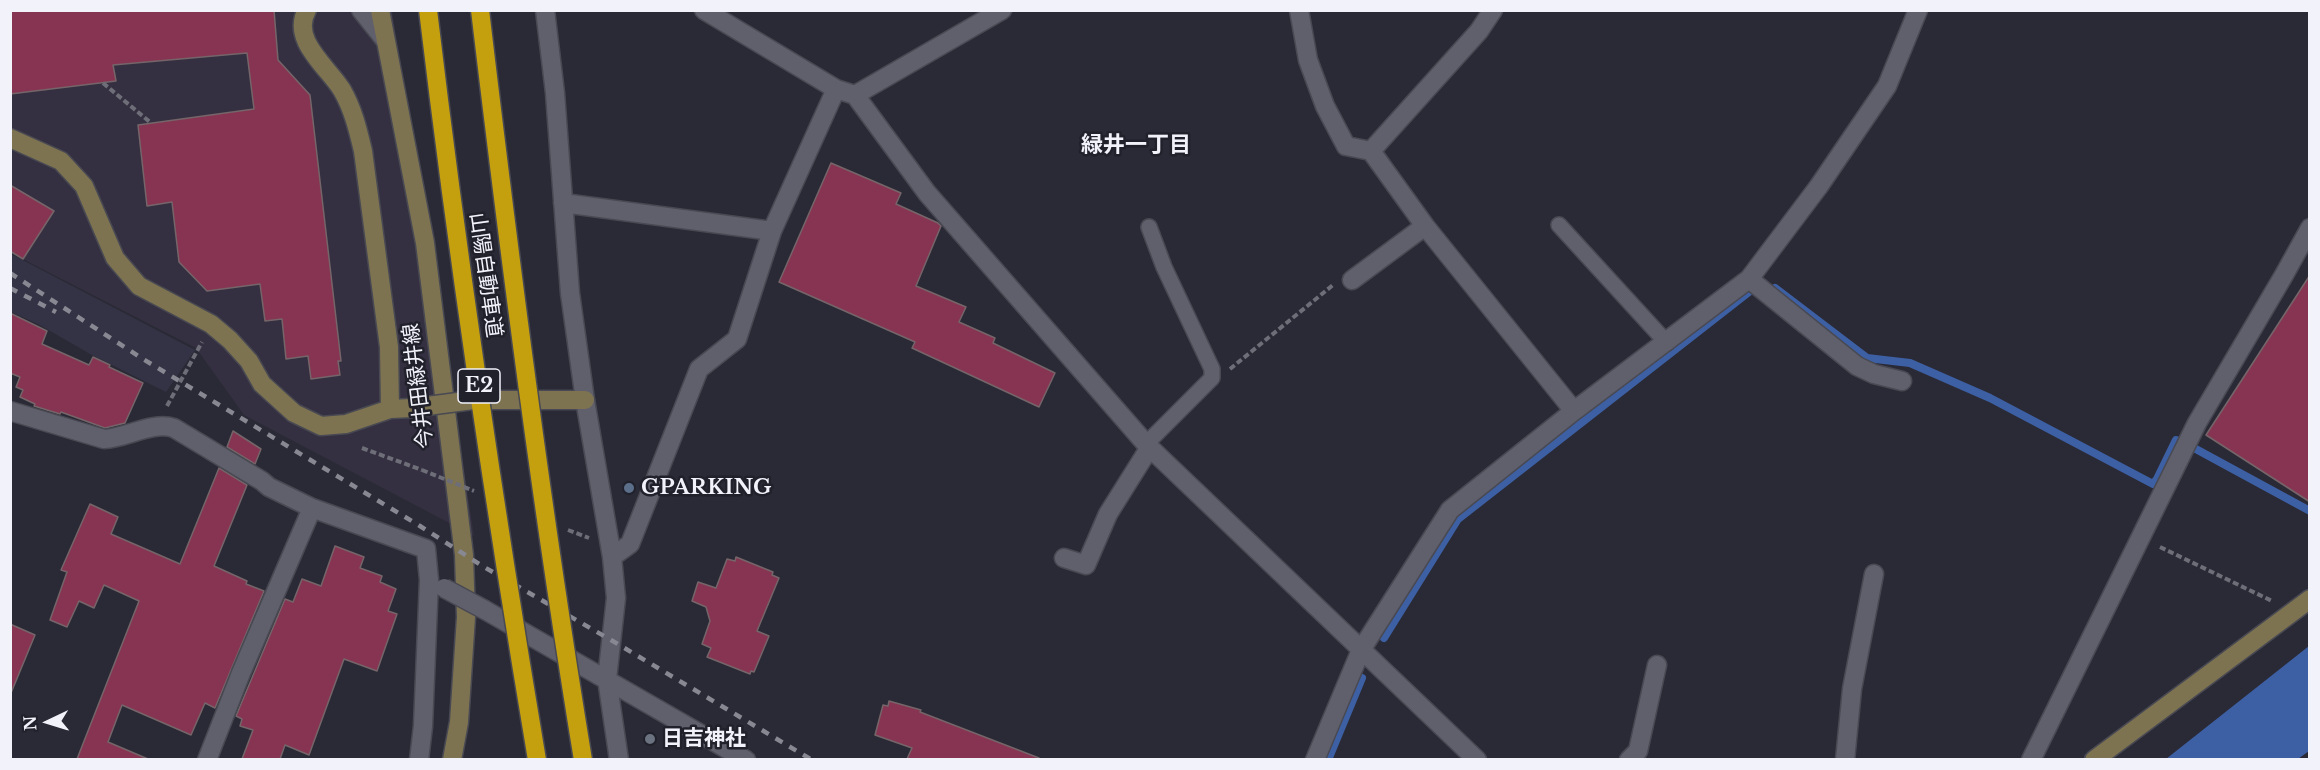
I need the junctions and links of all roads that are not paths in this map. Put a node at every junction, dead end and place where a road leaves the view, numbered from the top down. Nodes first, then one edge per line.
1 (307, 10) edge
2 (361, 10) edge
3 (380, 10) edge
4 (428, 10) edge
5 (480, 10) edge
6 (545, 10) edge
7 (704, 10) edge
8 (1002, 10) edge
9 (1299, 10) edge
10 (1493, 10) edge
11 (1918, 10) edge
12 (385, 40) junction
13 (836, 89) junction
14 (855, 95) junction
15 (10, 138) edge
16 (1371, 151) junction
17 (563, 203) junction
18 (1559, 225) dead end
19 (1425, 226) junction
20 (1149, 227) dead end
21 (2310, 228) edge
22 (772, 231) junction
23 (1749, 279) junction
24 (1352, 280) road end
25 (1667, 343) junction
26 (1902, 381) dead end
27 (585, 400) junction
28 (390, 409) junction
29 (10, 411) edge
30 (1574, 411) junction
31 (1148, 445) junction
32 (312, 508) junction
33 (612, 557) junction
34 (1064, 558) dead end
35 (1874, 574) dead end
36 (437, 584) junction
37 (2310, 599) edge
38 (1361, 650) junction
39 (1657, 665) dead end
40 (607, 678) junction
41 (207, 759) edge
42 (419, 759) edge
43 (452, 759) edge
44 (537, 759) edge
45 (583, 759) edge
46 (620, 759) edge
47 (746, 759) edge
48 (1315, 759) edge
49 (1477, 759) edge
50 (1629, 759) edge
51 (1845, 759) edge
52 (2031, 759) edge
53 (2094, 759) edge

1 - 28 street
2 - 12 street
3 - 12 street, 今井田緑井線
4 - 44 highway, 山陽自動車道 / E2, bridge
5 - 45 highway, 山陽自動車道 / E2, bridge
6 - 17 street
7 - 13 street
8 - 14 street
9 - 16 street
10 - 16 street
11 - 23 street
12 - 43 street, 今井田緑井線
13 - 14 street
13 - 22 street
14 - 31 street
15 - 28 street
16 - 19 street
17 - 22 street
17 - 27 street
18 - 25 lane
19 - 24 street
19 - 30 street
20 - 31 lane
21 - 52 street
22 - 33 street
23 - 25 street
23 - 26 street
25 - 30 street
27 - 28 street, bridge
27 - 33 street
29 - 32 street
30 - 38 street
31 - 34 street
31 - 38 street
32 - 36 street
32 - 41 street
33 - 40 street
35 - 51 street
36 - 40 street, bridge
36 - 42 street
37 - 53 street
38 - 48 street
38 - 49 street
39 - 50 street
40 - 46 street
40 - 47 street

